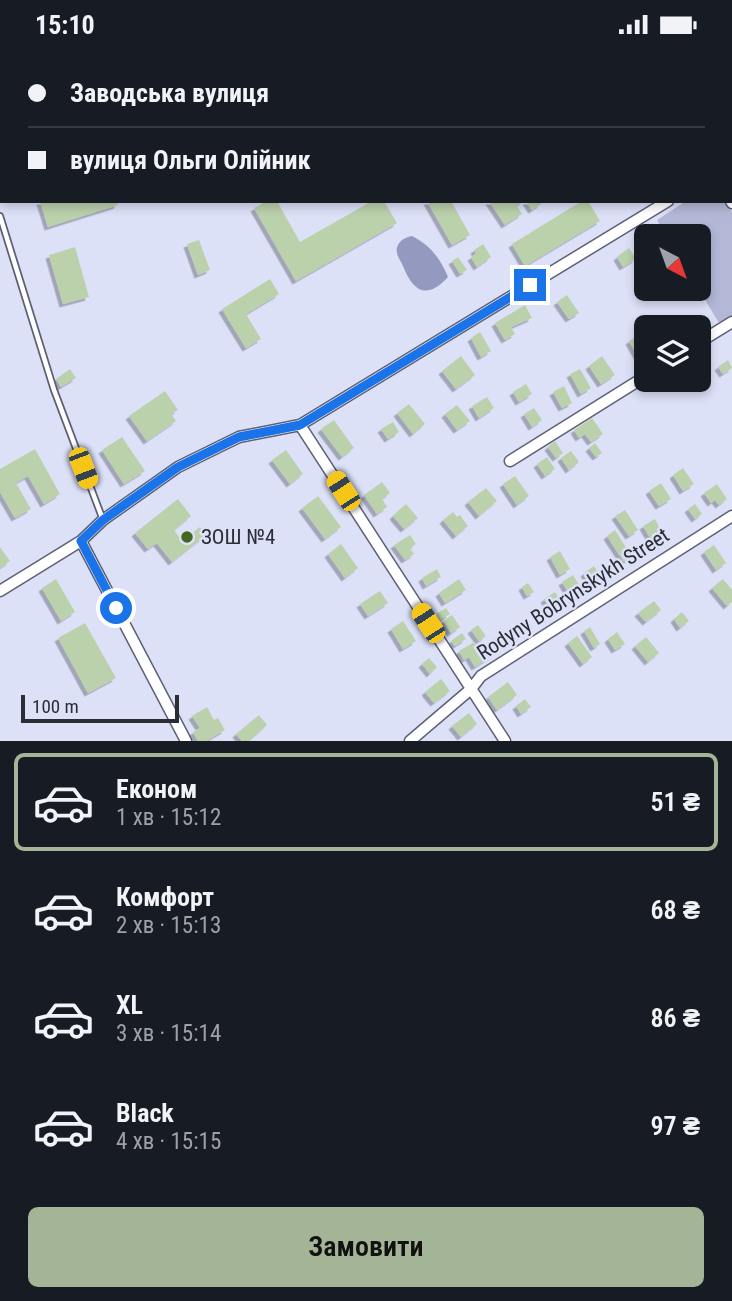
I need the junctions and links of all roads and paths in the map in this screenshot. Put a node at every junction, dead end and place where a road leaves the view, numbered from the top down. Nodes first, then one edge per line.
1 (665, 203) edge
2 (0, 216) edge
3 (732, 322) edge
4 (711, 335) edge
5 (634, 384) edge
6 (300, 425) junction
7 (510, 461) dead end
8 (732, 516) edge
9 (103, 520) junction
10 (81, 541) junction
11 (0, 591) edge
12 (471, 689) junction
13 (186, 741) edge
14 (410, 741) edge
15 (505, 741) edge

1 - 6 street
2 - 9 lane
3 - 4 street
5 - 7 street
6 - 9 street
6 - 12 street
8 - 12 street, Rodyny Bobrynskykh Street
9 - 10 street
10 - 11 street
10 - 13 street
12 - 14 street, Rodyny Bobrynskykh Street
12 - 15 street

